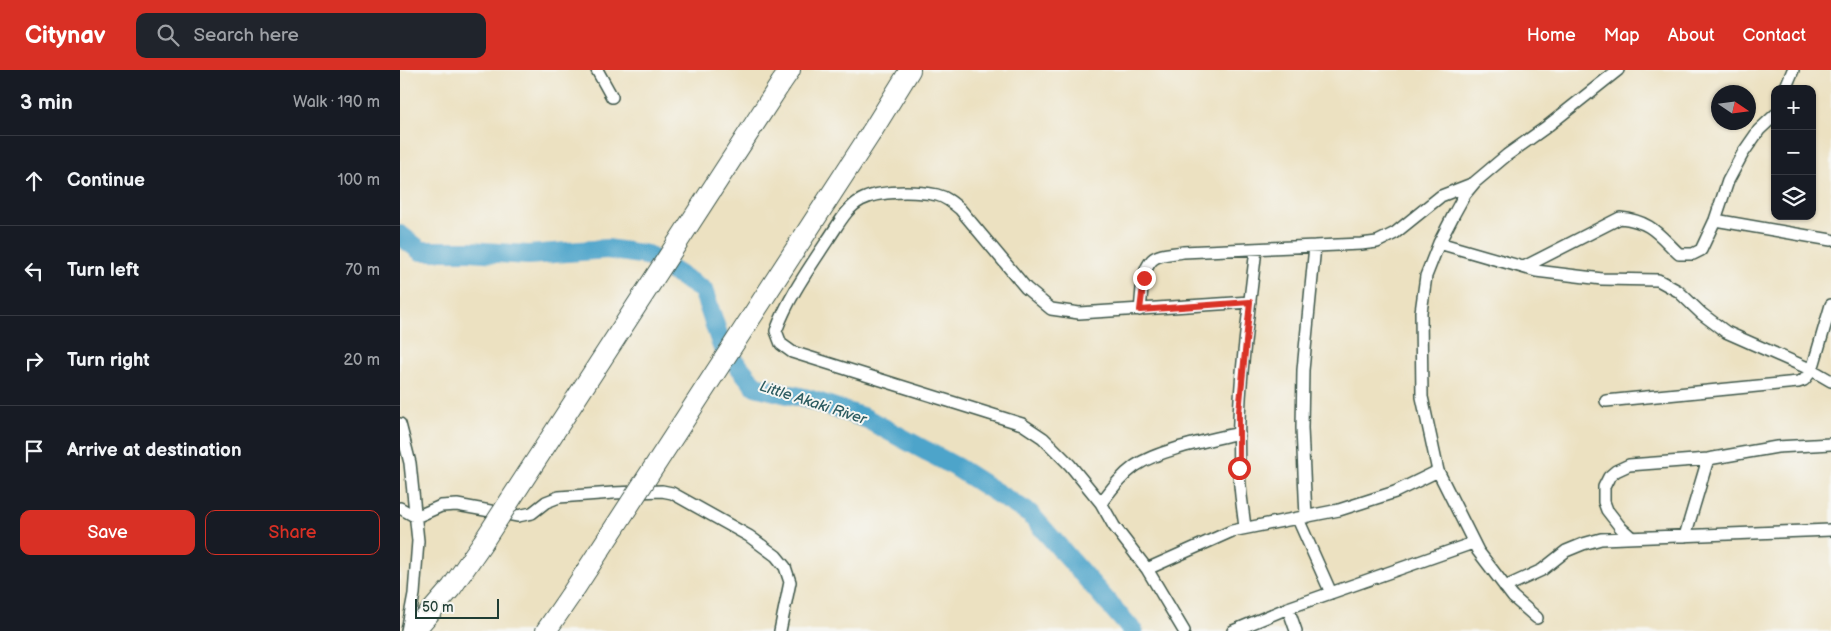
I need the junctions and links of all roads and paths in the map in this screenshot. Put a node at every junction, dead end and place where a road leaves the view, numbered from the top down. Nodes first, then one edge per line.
1 (597, 70) edge
2 (910, 70) edge
3 (1618, 70) edge
4 (1793, 70) edge
5 (786, 77) edge
6 (1787, 85) edge
7 (612, 97) dead end
8 (1771, 119) edge
9 (1475, 182) junction
10 (1715, 220) junction
11 (1831, 240) edge
12 (1439, 243) junction
13 (1315, 246) junction
14 (1256, 249) junction
15 (1524, 268) junction
16 (1250, 302) junction
17 (1831, 305) edge
18 (1140, 310) junction
19 (1812, 370) junction
20 (1831, 381) edge
21 (1606, 401) dead end
22 (400, 424) edge
23 (1239, 433) junction
24 (1831, 444) edge
25 (1708, 458) junction
26 (1438, 471) junction
27 (1101, 503) junction
28 (400, 508) edge
29 (416, 517) junction
30 (1302, 518) junction
31 (1245, 528) junction
32 (1831, 530) edge
33 (1685, 536) junction
34 (1632, 538) junction
35 (1473, 542) junction
36 (1148, 569) junction
37 (1505, 587) junction
38 (1332, 593) junction
39 (1288, 608) junction
40 (1537, 618) dead end
41 (407, 631) edge
42 (414, 631) edge
43 (546, 631) edge
44 (780, 631) edge
45 (1184, 631) edge
46 (1233, 631) edge
47 (1296, 631) edge

1 - 7 street
2 - 43 highway, bridge
3 - 9 street
4 - 6 street
5 - 42 highway, bridge
8 - 10 street
9 - 12 street
9 - 13 street
10 - 11 street
10 - 15 street
12 - 15 street
12 - 26 street
13 - 14 street
13 - 30 street
14 - 16 street
14 - 18 street
15 - 19 street
16 - 18 street
16 - 23 street
17 - 19 street
18 - 27 street
19 - 20 street
19 - 21 street
22 - 29 street
23 - 27 street
23 - 31 street
24 - 25 street
25 - 33 street
25 - 34 street
26 - 30 street
26 - 35 street
27 - 36 street
28 - 29 street
29 - 41 street
29 - 44 street
30 - 31 street
30 - 38 street
31 - 36 street
32 - 33 street
33 - 34 street
34 - 37 street
35 - 37 street
35 - 38 street
36 - 45 street
37 - 40 street
38 - 39 street
39 - 46 street
39 - 47 street

